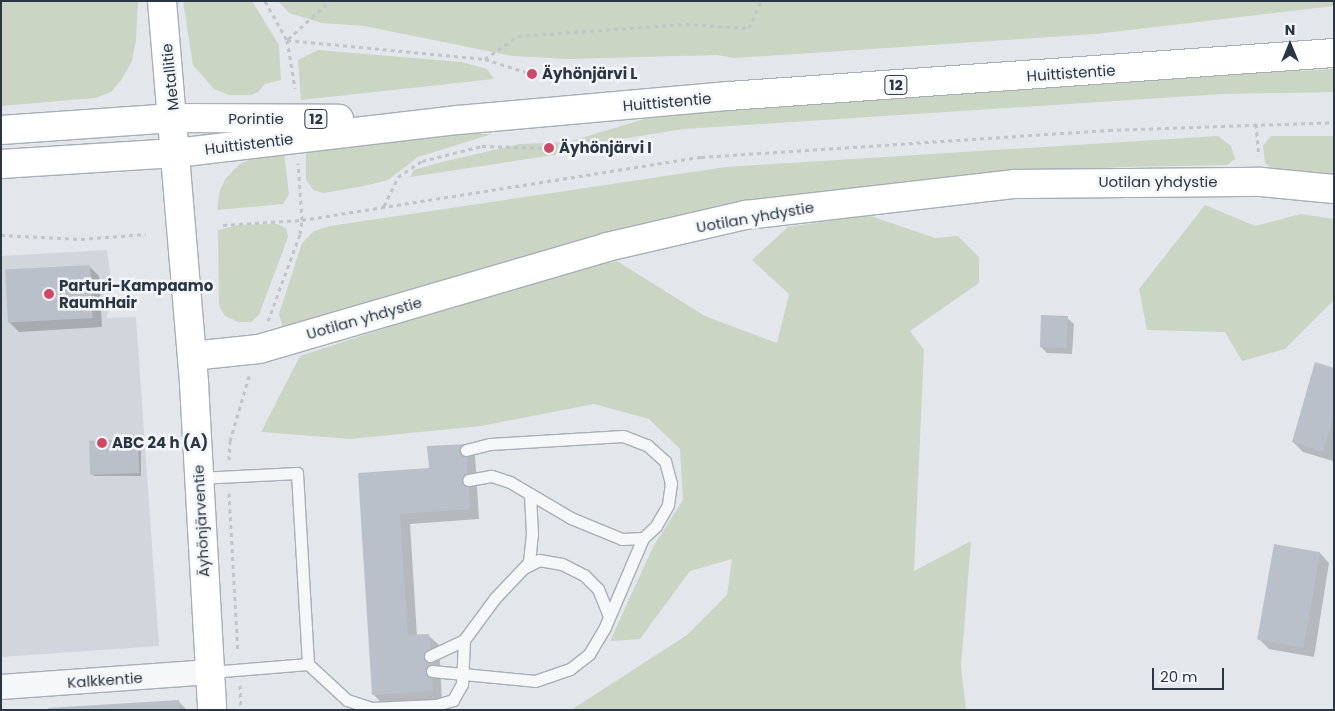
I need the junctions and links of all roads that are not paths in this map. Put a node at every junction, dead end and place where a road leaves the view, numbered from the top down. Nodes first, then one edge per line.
1 (162, 1) edge
2 (1334, 53) edge
3 (174, 118) junction
4 (458, 120) junction
5 (1, 130) edge
6 (176, 153) junction
7 (1, 164) edge
8 (1334, 189) edge
9 (192, 356) junction
10 (466, 450) dead end
11 (199, 478) junction
12 (468, 480) dead end
13 (530, 494) junction
14 (642, 538) junction
15 (522, 568) junction
16 (609, 616) junction
17 (464, 640) junction
18 (430, 656) dead end
19 (308, 664) junction
20 (432, 671) dead end
21 (210, 672) junction
22 (463, 672) junction
23 (1, 687) edge
24 (212, 710) edge

1 - 3 main road, Metallitie
2 - 4 main road, Huittistentie / 12
3 - 4 main road, Porintie / 12
3 - 5 main road, 12
3 - 6 main road, Metallitie
4 - 6 main road, Huittistentie / 12
6 - 7 main road, Huittistentie / 12
6 - 9 main road, Äyhönjärventie
8 - 9 main road, Uotilan yhdystie
9 - 11 main road, Äyhönjärventie
10 - 14 lane
11 - 19 lane
11 - 21 main road, Äyhönjärventie
12 - 13 lane
13 - 14 lane
13 - 15 lane
14 - 16 lane
15 - 16 lane
15 - 17 lane
16 - 22 lane
17 - 18 lane
17 - 22 lane
19 - 21 lane
19 - 22 lane
20 - 22 lane
21 - 23 street, Kalkkentie
21 - 24 main road, Äyhönjärventie

